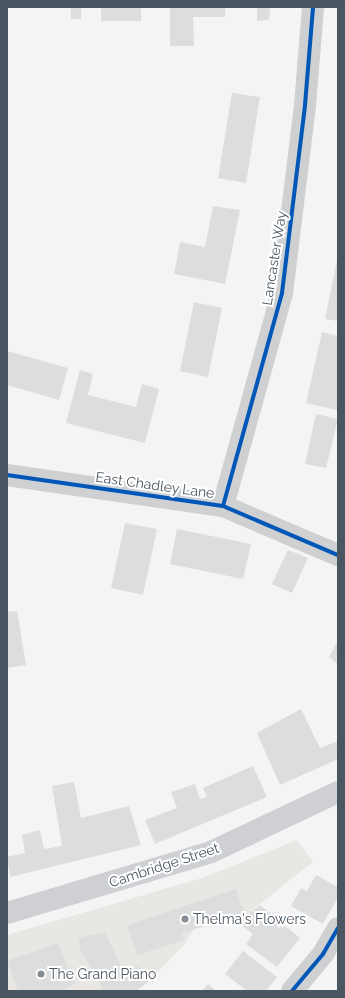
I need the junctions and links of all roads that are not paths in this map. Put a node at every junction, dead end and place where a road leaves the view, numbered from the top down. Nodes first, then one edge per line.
1 (313, 7) edge
2 (7, 475) edge
3 (222, 506) junction
4 (338, 555) edge
5 (338, 792) edge
6 (7, 913) edge
7 (338, 928) edge
8 (292, 991) edge

1 - 3 street, Lancaster Way
2 - 3 street, East Chadley Lane
3 - 4 street, East Chadley Lane
5 - 6 main road, Cambridge Street
7 - 8 street

